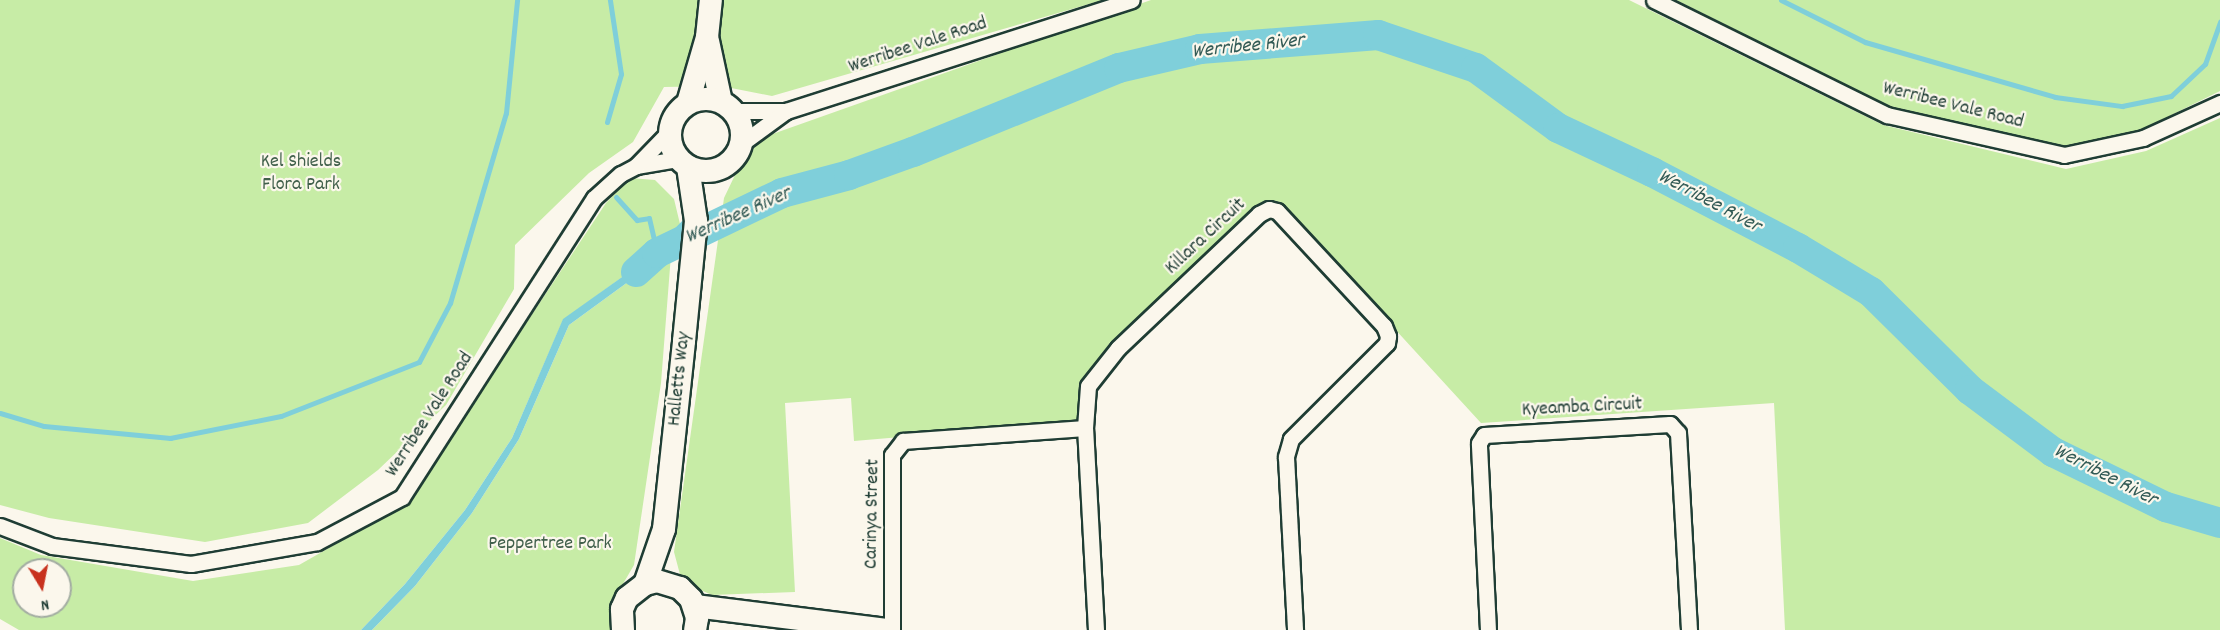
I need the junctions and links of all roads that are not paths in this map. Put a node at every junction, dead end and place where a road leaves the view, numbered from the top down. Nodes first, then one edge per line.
1 (711, 0) edge
2 (1132, 0) edge
3 (1654, 0) edge
4 (707, 37) junction
5 (688, 103) junction
6 (2220, 103) edge
7 (727, 106) junction
8 (786, 111) junction
9 (669, 132) junction
10 (741, 144) junction
11 (683, 163) junction
12 (636, 166) junction
13 (721, 168) junction
14 (696, 221) junction
15 (1085, 428) junction
16 (0, 526) edge
17 (663, 537) junction
18 (645, 584) junction
19 (680, 588) junction
20 (695, 606) junction
21 (622, 630) edge
22 (695, 630) edge
23 (887, 630) edge
24 (892, 630) edge
25 (1096, 630) edge
26 (1295, 630) edge
27 (1488, 630) edge
28 (1689, 630) edge

1 - 4 street
2 - 8 street, Werribee Vale Road
3 - 6 street, Werribee Vale Road
4 - 5 street
4 - 7 street
5 - 7 street
5 - 9 street
7 - 8 street, Werribee Vale Road
7 - 10 street
8 - 10 street, Werribee Vale Road
9 - 11 street
9 - 12 street, Werribee Vale Road
10 - 13 street
11 - 12 street, Werribee Vale Road
11 - 13 street
11 - 14 street, Halletts Way
12 - 16 street, Werribee Vale Road
13 - 14 street, Halletts Way
14 - 17 street, Halletts Way
15 - 24 street, Carinya Street
15 - 25 street, Killara Circuit
15 - 26 street, Killara Circuit
17 - 18 street
17 - 19 street
18 - 19 street
18 - 21 street
19 - 20 street
20 - 22 street
20 - 23 street
27 - 28 street, Kyeamba Circuit

